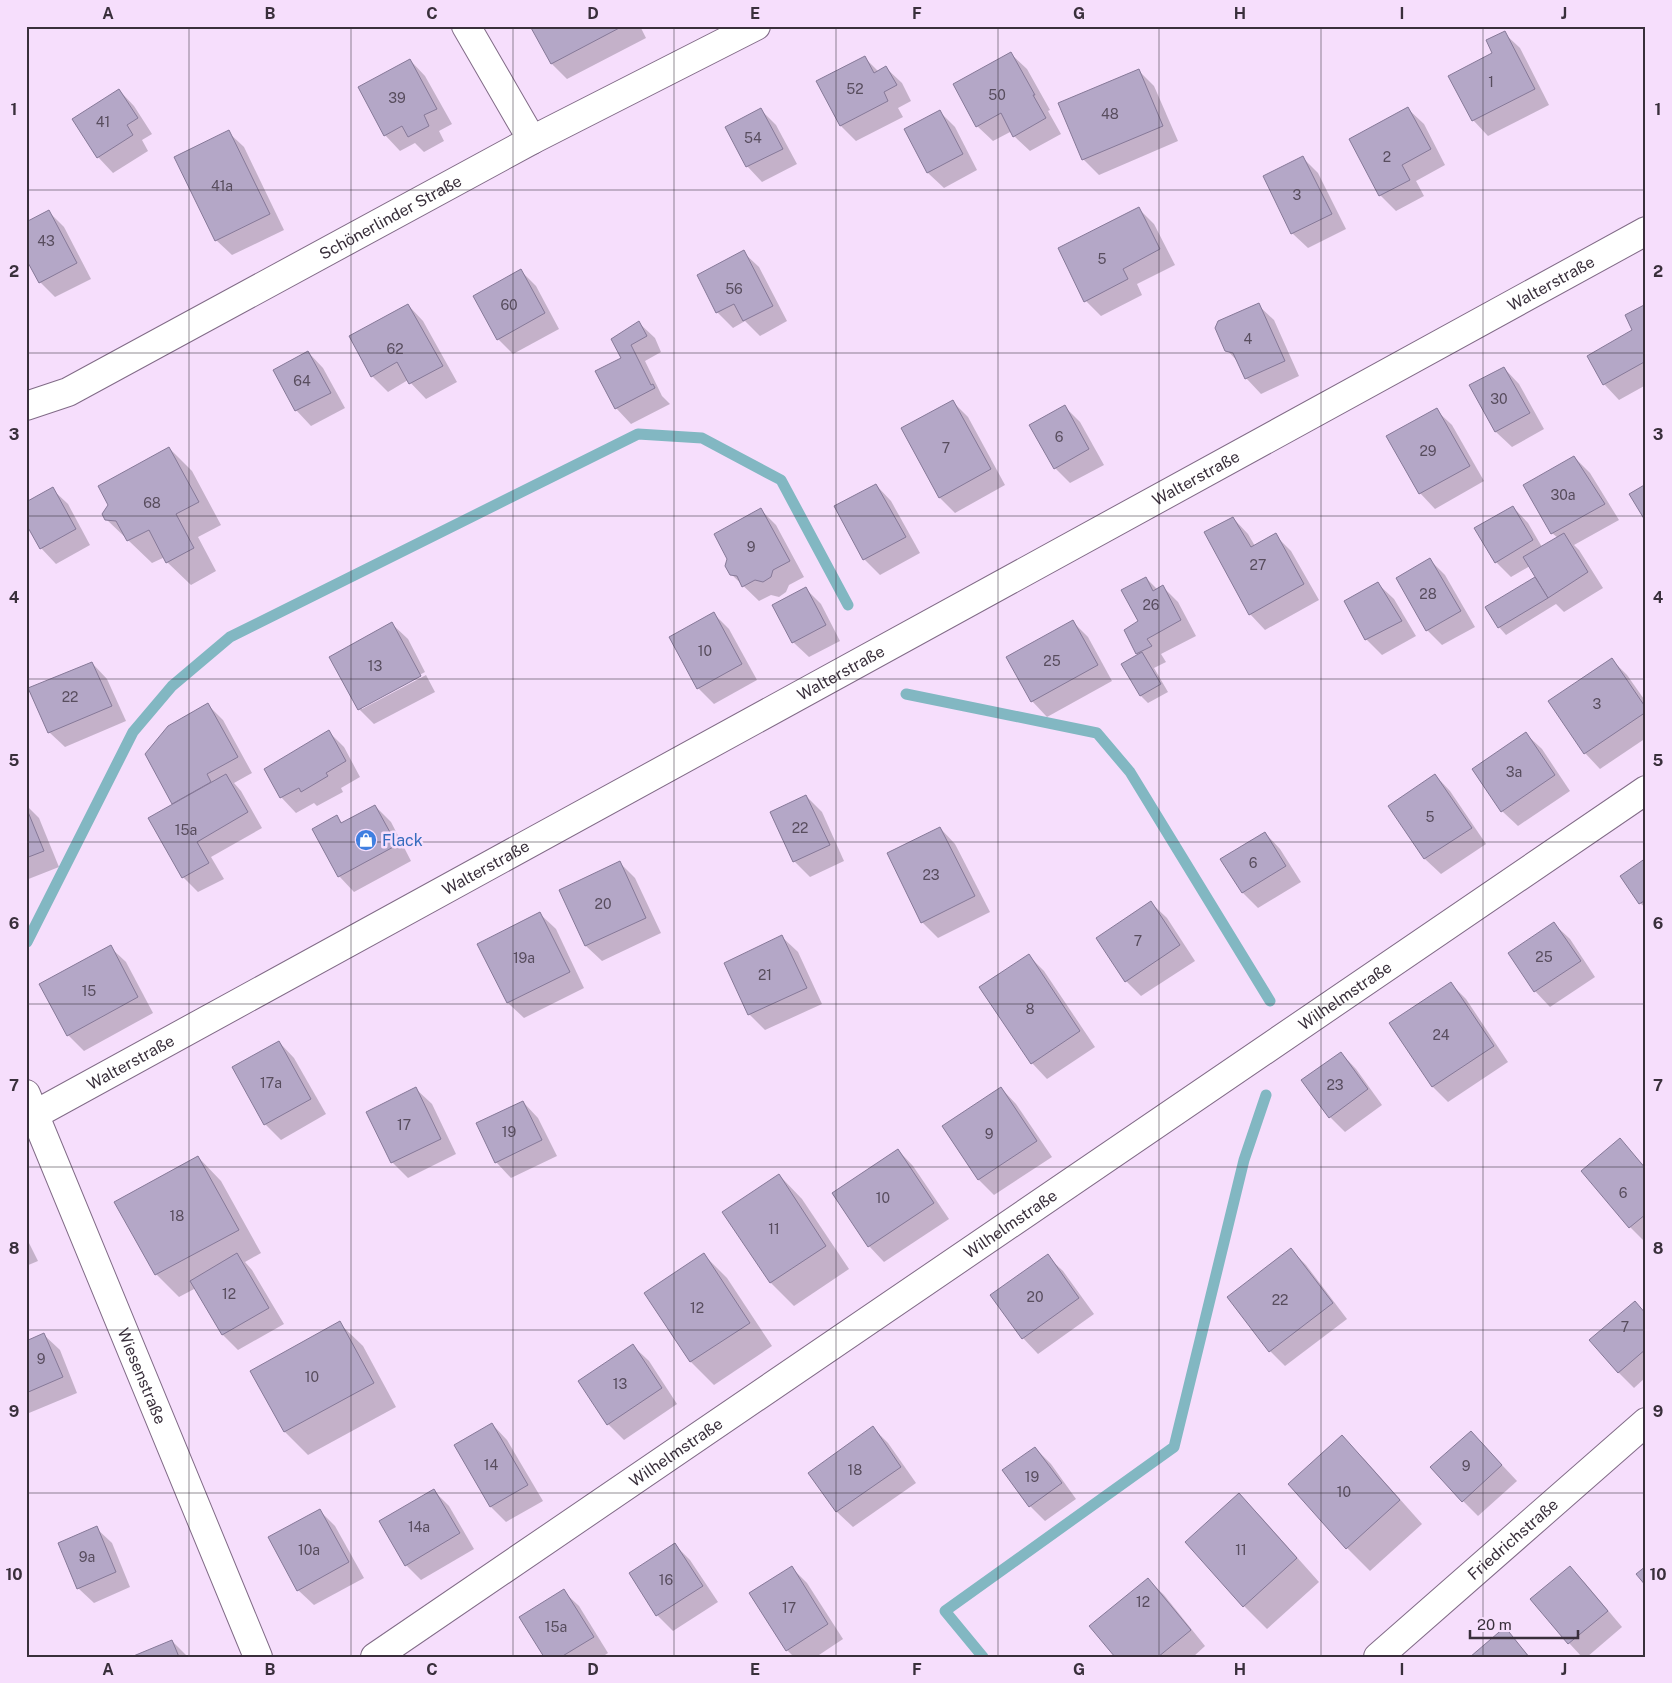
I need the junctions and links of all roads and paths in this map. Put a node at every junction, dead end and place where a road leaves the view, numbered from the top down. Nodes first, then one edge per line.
1 (466, 26) edge
2 (756, 26) edge
3 (532, 140) junction
4 (1646, 231) edge
5 (26, 406) edge
6 (1646, 790) edge
7 (30, 1105) edge
8 (1646, 1422) edge
9 (258, 1657) edge
10 (375, 1657) edge
11 (1378, 1657) edge

1 - 3 street
2 - 3 street, Schönerlinder Straße
3 - 5 street, Schönerlinder Straße
4 - 7 street, Walterstraße
6 - 10 street, Wilhelmstraße
7 - 9 street, Wiesenstraße
8 - 11 street, Friedrichstraße

